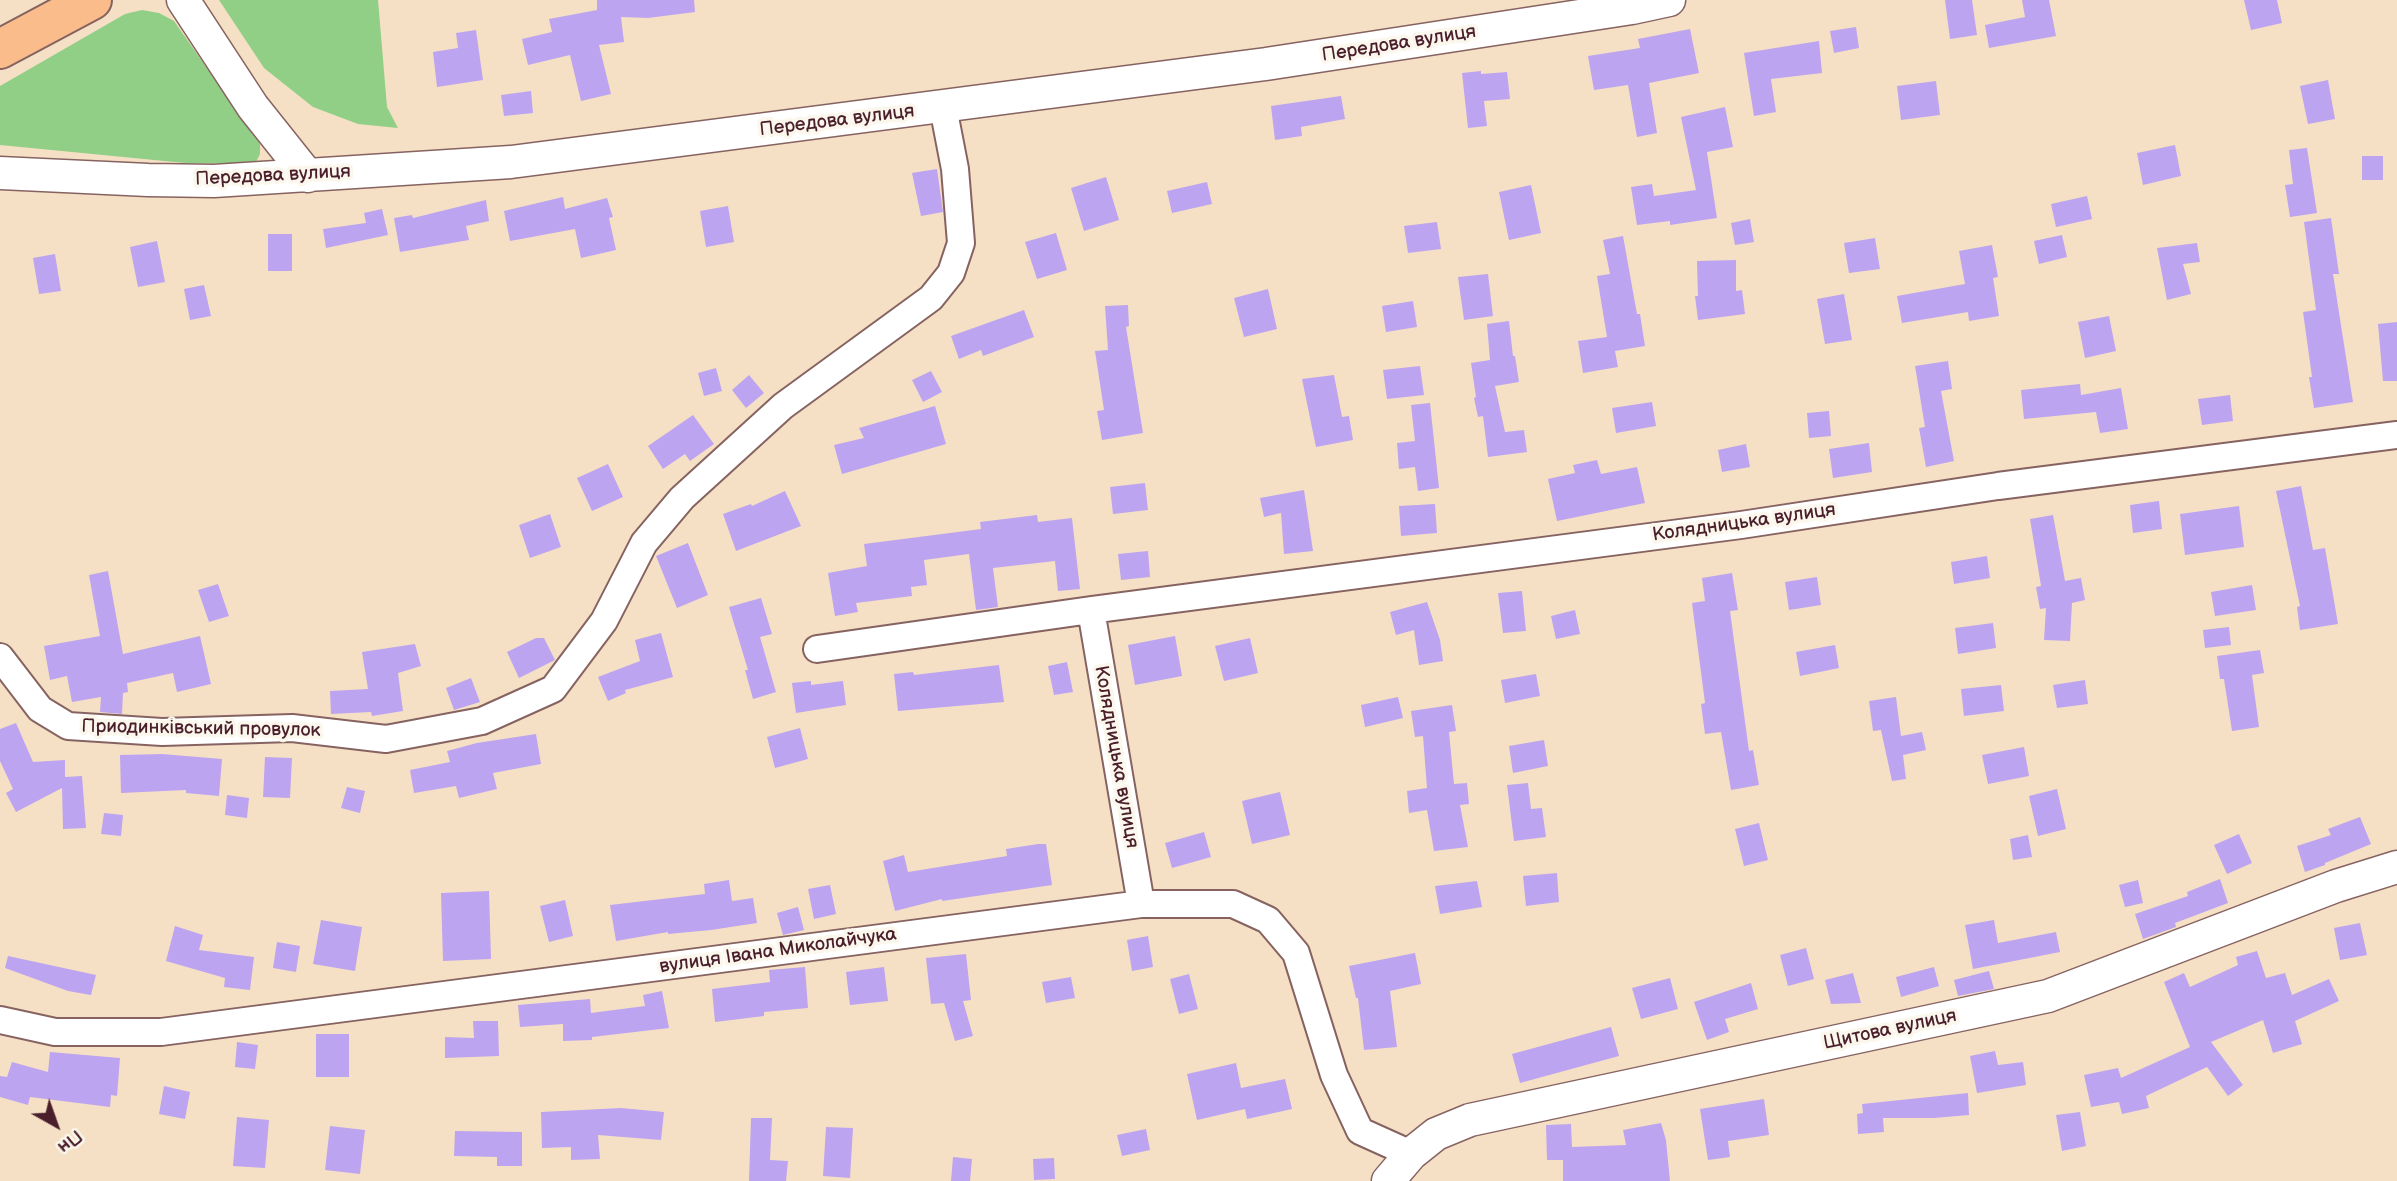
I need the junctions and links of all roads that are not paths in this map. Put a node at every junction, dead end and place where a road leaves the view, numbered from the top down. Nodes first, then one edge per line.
1 (92, 0) edge
2 (183, 0) edge
3 (1669, 0) edge
4 (0, 49) edge
5 (943, 107) junction
6 (0, 173) edge
7 (308, 176) junction
8 (2397, 435) edge
9 (1091, 610) junction
10 (817, 649) dead end
11 (0, 657) edge
12 (2397, 867) edge
13 (1141, 904) junction
14 (0, 1020) edge
15 (1411, 1154) junction
16 (1388, 1181) edge

1 - 4 main road
2 - 7 street
3 - 5 street, Передова вулиця
5 - 7 street, Передова вулиця
5 - 11 street, Приодинківський провулок
6 - 7 street, Передова вулиця
8 - 9 street, Колядницька вулиця
9 - 10 street, Колядницька вулиця
9 - 13 street, Колядницька вулиця
12 - 15 street, Щитова вулиця
13 - 14 street, вулиця Івана Миколайчука
13 - 15 street, вулиця Івана Миколайчука
15 - 16 street, Щитова вулиця

